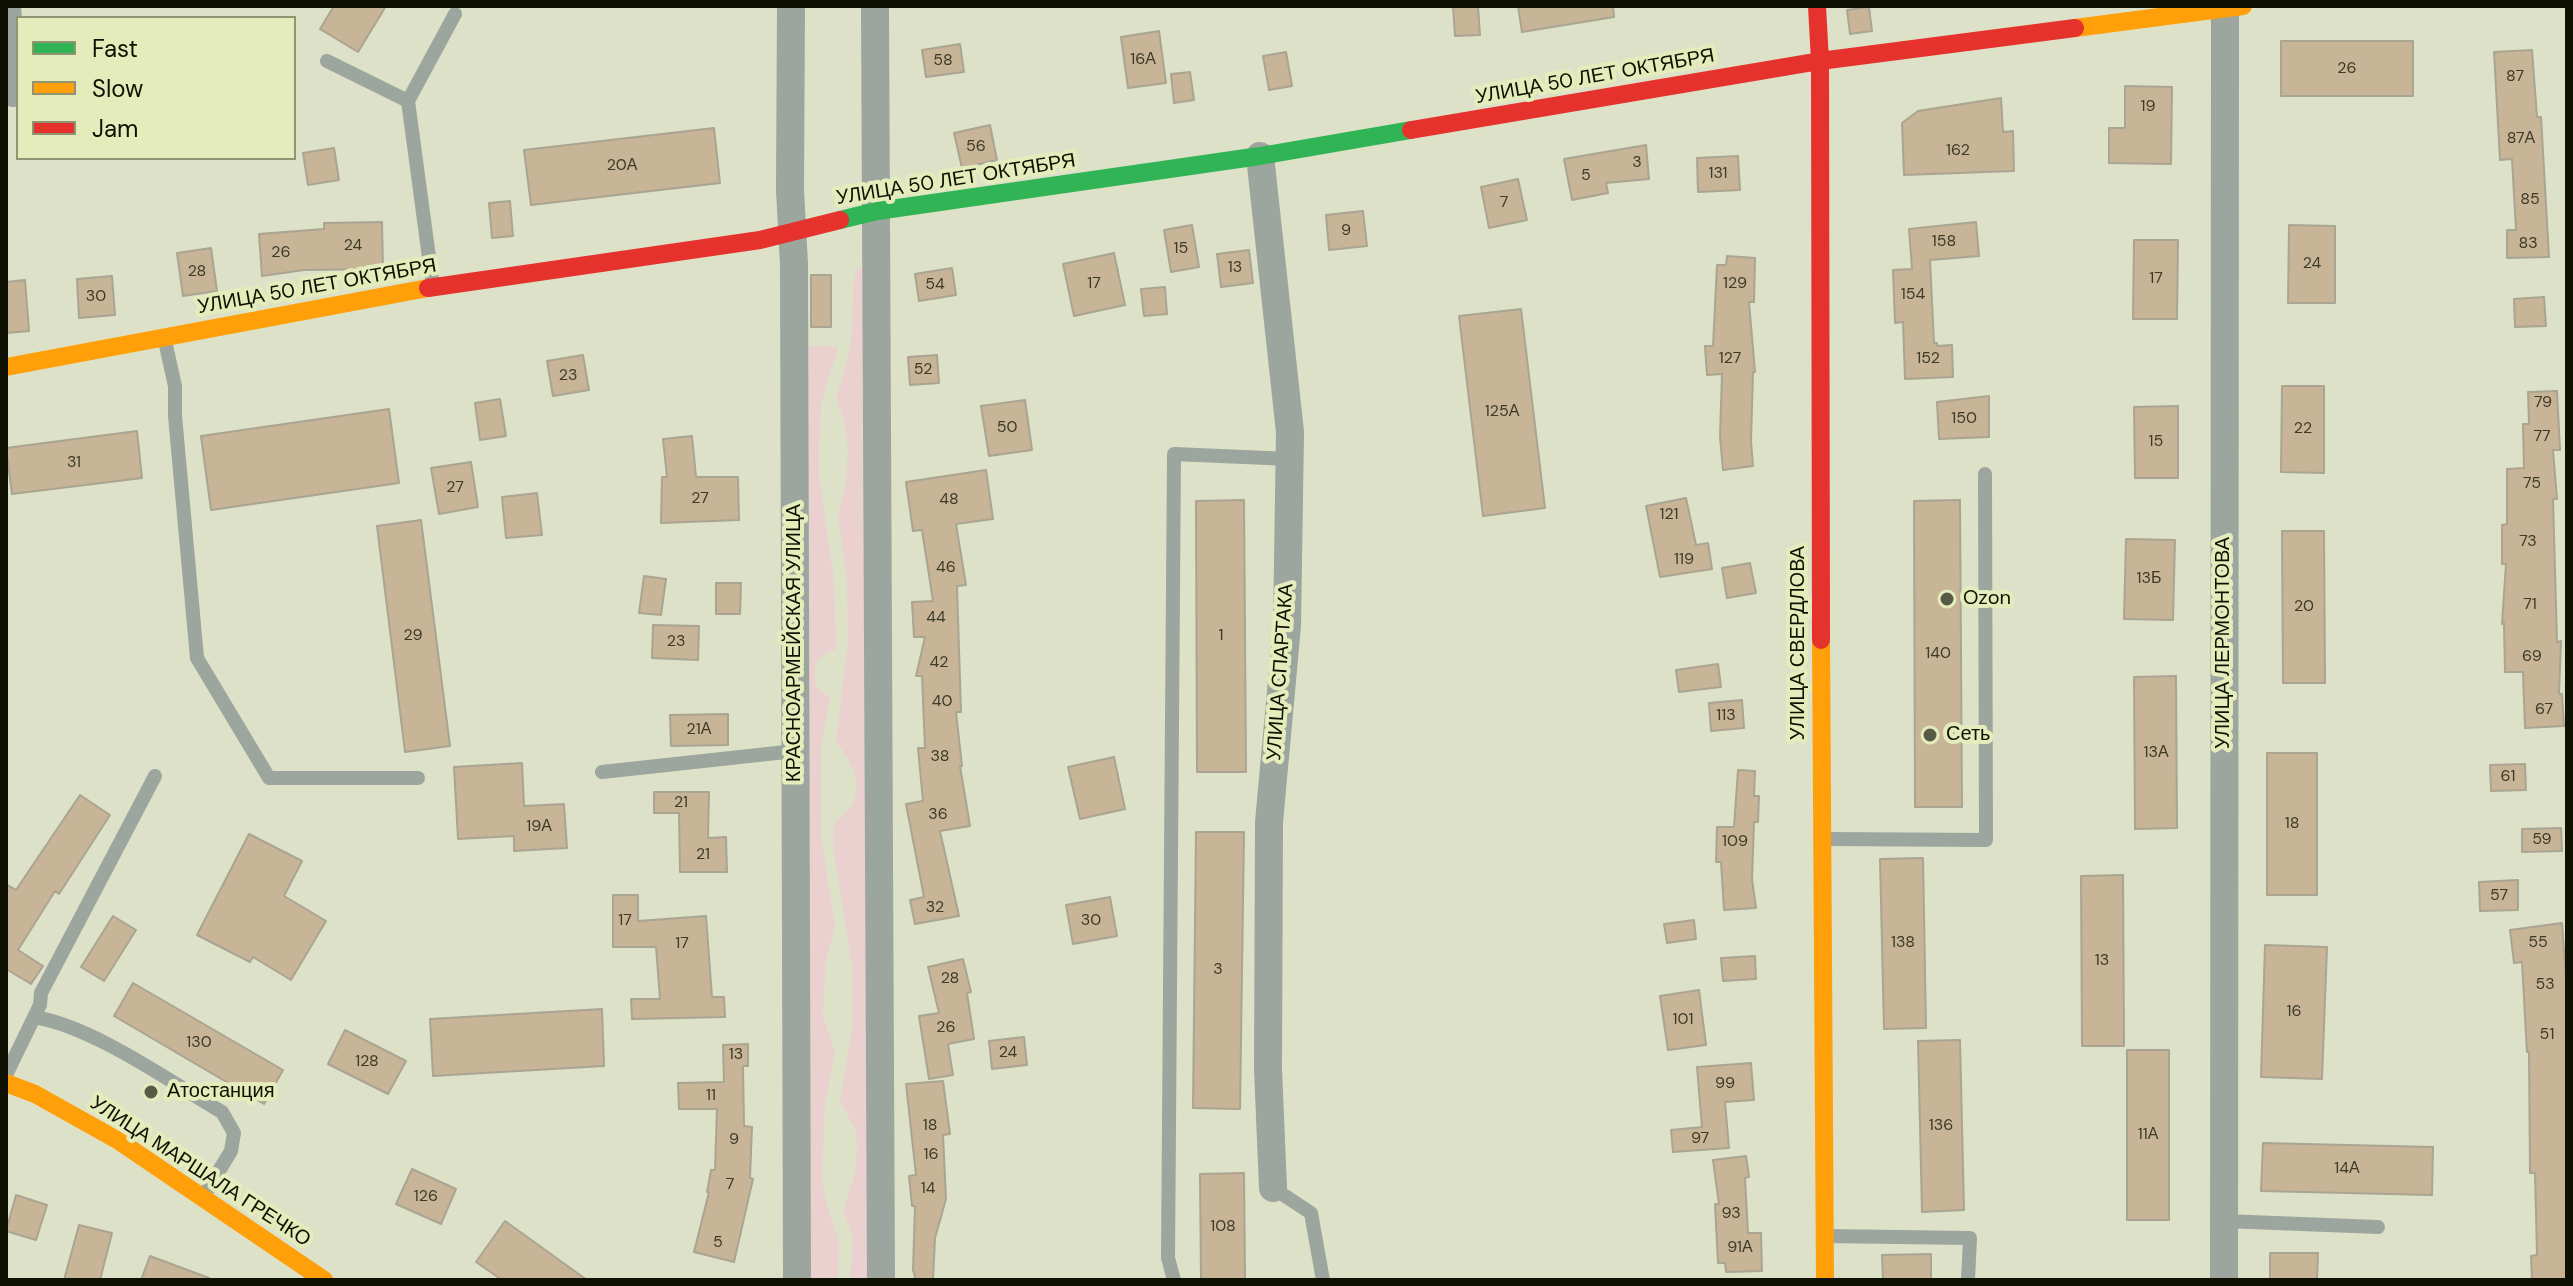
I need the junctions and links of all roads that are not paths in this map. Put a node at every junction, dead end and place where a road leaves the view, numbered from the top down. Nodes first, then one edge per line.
1 (7, 6) edge
2 (791, 6) edge
3 (875, 6) edge
4 (1817, 6) edge
5 (2231, 7) edge
6 (455, 14) dead end
7 (327, 61) dead end
8 (1820, 61) junction
9 (13, 93) dead end
10 (408, 101) junction
11 (1260, 156) junction
12 (877, 211) junction
13 (793, 231) junction
14 (433, 287) junction
15 (164, 337) junction
16 (6, 367) edge
17 (1290, 459) junction
18 (1985, 474) dead end
19 (795, 751) junction
20 (602, 772) dead end
21 (155, 776) dead end
22 (418, 778) dead end
23 (1821, 839) junction
24 (34, 1017) junction
25 (6, 1075) edge
26 (6, 1083) edge
27 (1273, 1188) joint
28 (203, 1197) junction
29 (2224, 1221) junction
30 (2378, 1227) dead end
31 (1825, 1236) junction
32 (324, 1280) edge
33 (797, 1280) edge
34 (881, 1280) edge
35 (1174, 1280) edge
36 (1323, 1280) edge
37 (1825, 1280) edge
38 (1968, 1280) edge
39 (2224, 1280) edge

1 - 9 street
2 - 13 street, КРАСНОАРМЕЙСКАЯ УЛИЦА
3 - 12 street
4 - 8 street, УЛИЦА СВЕРДЛОВА
5 - 8 street, УЛИЦА 50 ЛЕТ ОКТЯБРЯ
5 - 29 street, УЛИЦА ЛЕРМОНТОВА
6 - 10 lane
7 - 10 lane
8 - 11 street, УЛИЦА 50 ЛЕТ ОКТЯБРЯ
8 - 23 street, УЛИЦА СВЕРДЛОВА
10 - 14 lane
11 - 12 street, УЛИЦА 50 ЛЕТ ОКТЯБРЯ
11 - 17 street, УЛИЦА СПАРТАКА
12 - 13 street, УЛИЦА 50 ЛЕТ ОКТЯБРЯ
12 - 34 street
13 - 14 street, УЛИЦА 50 ЛЕТ ОКТЯБРЯ
13 - 19 street, КРАСНОАРМЕЙСКАЯ УЛИЦА
14 - 15 street, УЛИЦА 50 ЛЕТ ОКТЯБРЯ
15 - 16 street, УЛИЦА 50 ЛЕТ ОКТЯБРЯ
15 - 22 lane
17 - 27 street, УЛИЦА СПАРТАКА
17 - 35 lane
18 - 23 lane
19 - 20 lane
19 - 33 street, КРАСНОАРМЕЙСКАЯ УЛИЦА
21 - 24 lane
23 - 31 street, УЛИЦА СВЕРДЛОВА
24 - 25 lane
24 - 28 lane
26 - 28 street, УЛИЦА МАРШАЛА ГРЕЧКО
27 - 36 lane
28 - 32 street, УЛИЦА МАРШАЛА ГРЕЧКО
29 - 30 lane
29 - 39 street, УЛИЦА ЛЕРМОНТОВА
31 - 37 street, УЛИЦА СВЕРДЛОВА
31 - 38 lane

